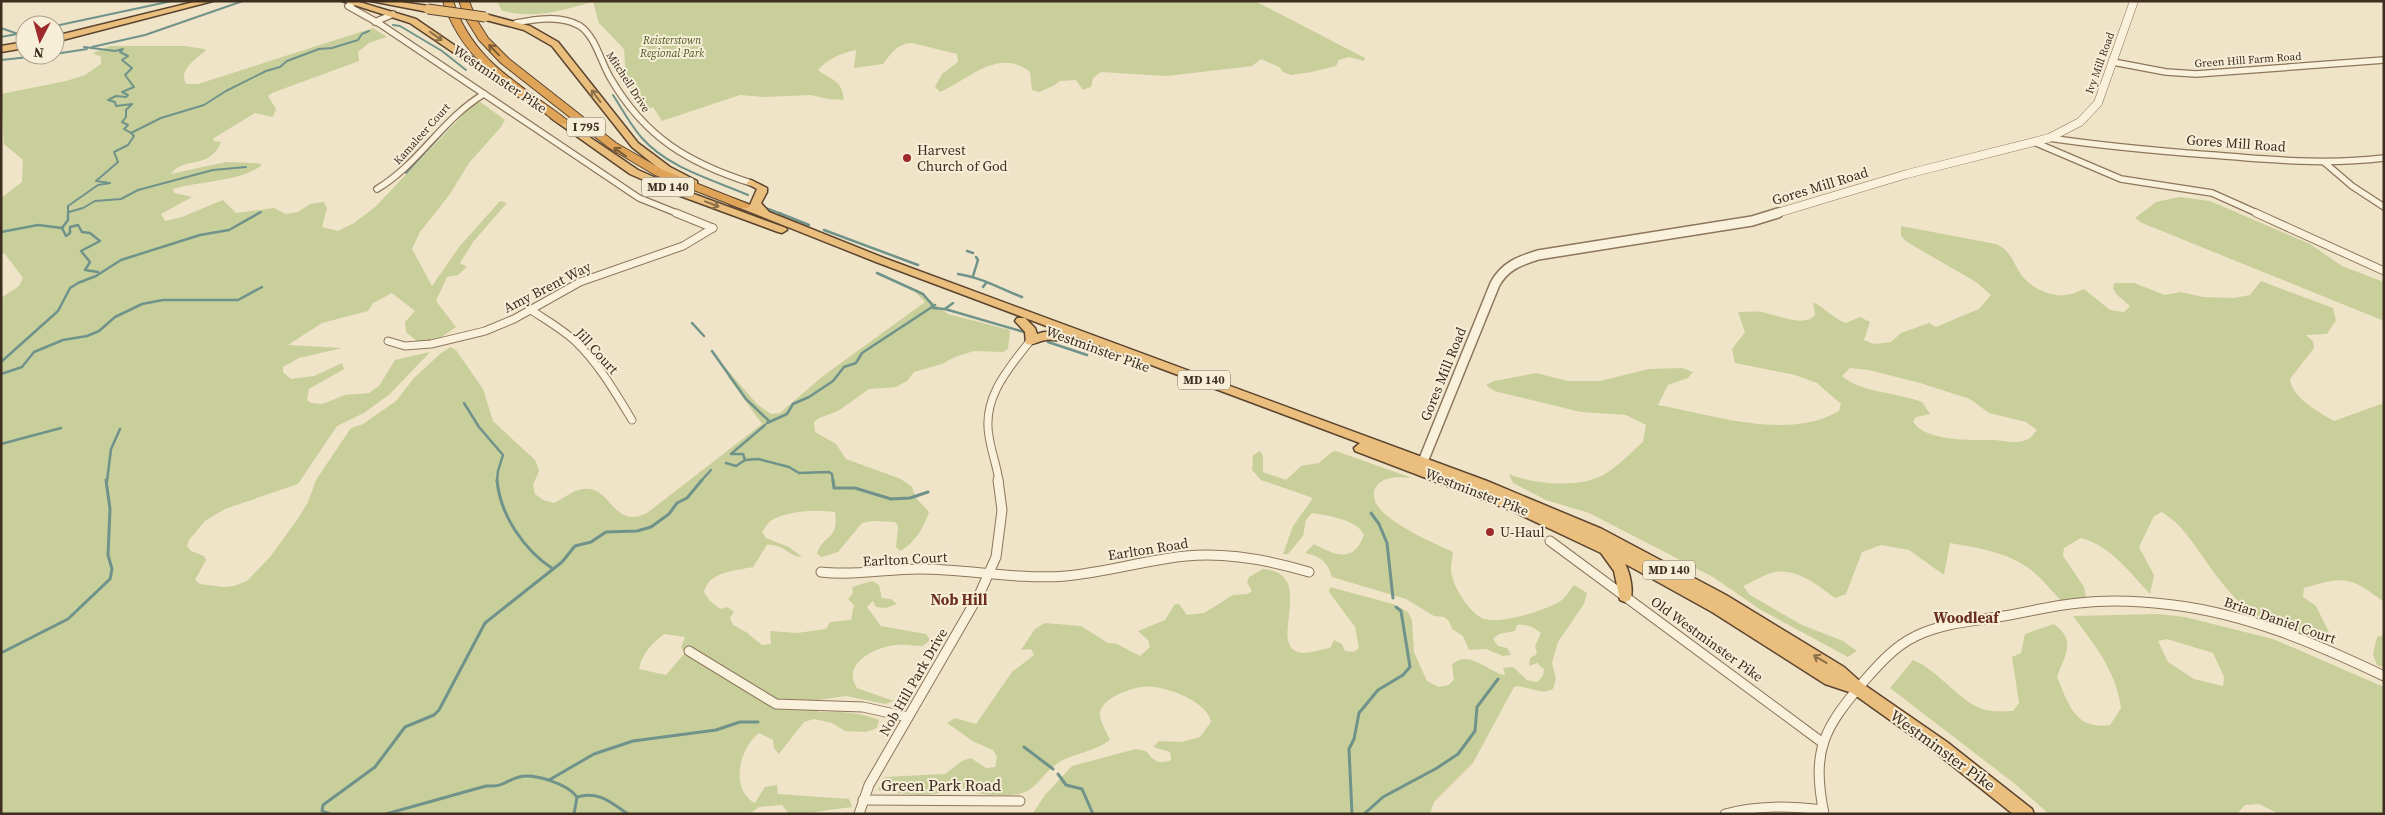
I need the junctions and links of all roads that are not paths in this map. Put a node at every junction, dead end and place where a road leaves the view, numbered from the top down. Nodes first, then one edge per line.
1 (209, 1) edge
2 (340, 1) edge
3 (448, 1) edge
4 (464, 1) edge
5 (2134, 1) edge
6 (379, 2) edge
7 (349, 3) edge
8 (393, 9) junction
9 (375, 22) junction
10 (516, 23) junction
11 (65, 36) edge
12 (15, 47) edge
13 (1, 49) edge
14 (2384, 60) edge
15 (2114, 62) junction
16 (484, 94) junction
17 (563, 122) junction
18 (2049, 138) junction
19 (2034, 142) junction
20 (2384, 158) edge
21 (2324, 162) junction
22 (751, 183) joint
23 (377, 190) dead end
24 (744, 206) junction
25 (2384, 206) edge
26 (770, 216) junction
27 (2384, 271) edge
28 (531, 310) junction
29 (1021, 321) junction
30 (1066, 337) junction
31 (388, 341) dead end
32 (1030, 341) junction
33 (632, 420) dead end
34 (1420, 466) junction
35 (1550, 540) dead end
36 (1603, 548) junction
37 (821, 572) dead end
38 (1309, 572) dead end
39 (990, 573) junction
40 (1625, 596) junction
41 (689, 651) dead end
42 (2384, 676) edge
43 (1858, 689) junction
44 (908, 717) junction
45 (1823, 743) junction
46 (863, 800) junction
47 (1020, 801) dead end
48 (1823, 812) edge
49 (859, 814) edge
50 (1725, 814) edge
51 (2026, 814) edge

1 - 11 highway
2 - 7 highway, Westminster Pike
3 - 17 highway, I 795
24 -> 4 highway, I 795
5 - 15 street, Ivy Mill Road
6 - 7 highway, Westminster Pike
6 - 8 highway, Westminster Pike / MD 140
7 - 8 highway, Westminster Pike / MD 140
7 - 9 street
8 - 9 street
8 - 10 highway, Westminster Pike, bridge
8 -> 17 highway, Westminster Pike / MD 140
9 - 16 street
10 - 22 street, Mitchell Drive
24 -> 10 highway, Westminster Pike / MD 140
12 - 13 highway
14 - 15 street, Green Hill Farm Road
15 - 18 street, Ivy Mill Road
16 - 23 street, Kamaleer Court
16 - 28 street, Amy Brent Way
17 -> 29 highway, Westminster Pike / MD 140
18 - 19 street, Gores Mill Road
18 - 21 street, Gores Mill Road
19 - 27 street
19 - 34 street, Gores Mill Road
20 - 21 street, Gores Mill Road
21 - 25 street
22 - 26 highway
24 - 26 highway, Westminster Pike / MD 140
26 - 34 highway, Westminster Pike / MD 140
28 - 31 street, Amy Brent Way
28 - 33 street, Jill Court
29 - 30 highway, Westminster Pike / MD 140
29 - 32 highway
30 - 32 highway
30 - 34 highway, Westminster Pike / MD 140
32 - 39 street, Nob Hill Park Drive
34 - 36 highway, Westminster Pike / MD 140
43 -> 34 highway, Westminster Pike / MD 140
35 - 40 street, Old Westminster Pike
36 - 40 highway
36 - 43 highway, Westminster Pike / MD 140
37 - 39 street, Earlton Court
38 - 39 street, Earlton Road
39 - 44 street, Nob Hill Park Drive
40 - 45 street, Old Westminster Pike
41 - 44 street
42 - 43 street, Brian Daniel Court
43 - 45 street, Brian Daniel Court
43 - 51 highway, Westminster Pike / MD 140
44 - 46 street, Nob Hill Park Drive
45 - 48 street, Brian Daniel Court
46 - 47 street, Green Park Road
46 - 49 street, Nob Hill Park Drive
48 - 50 street

